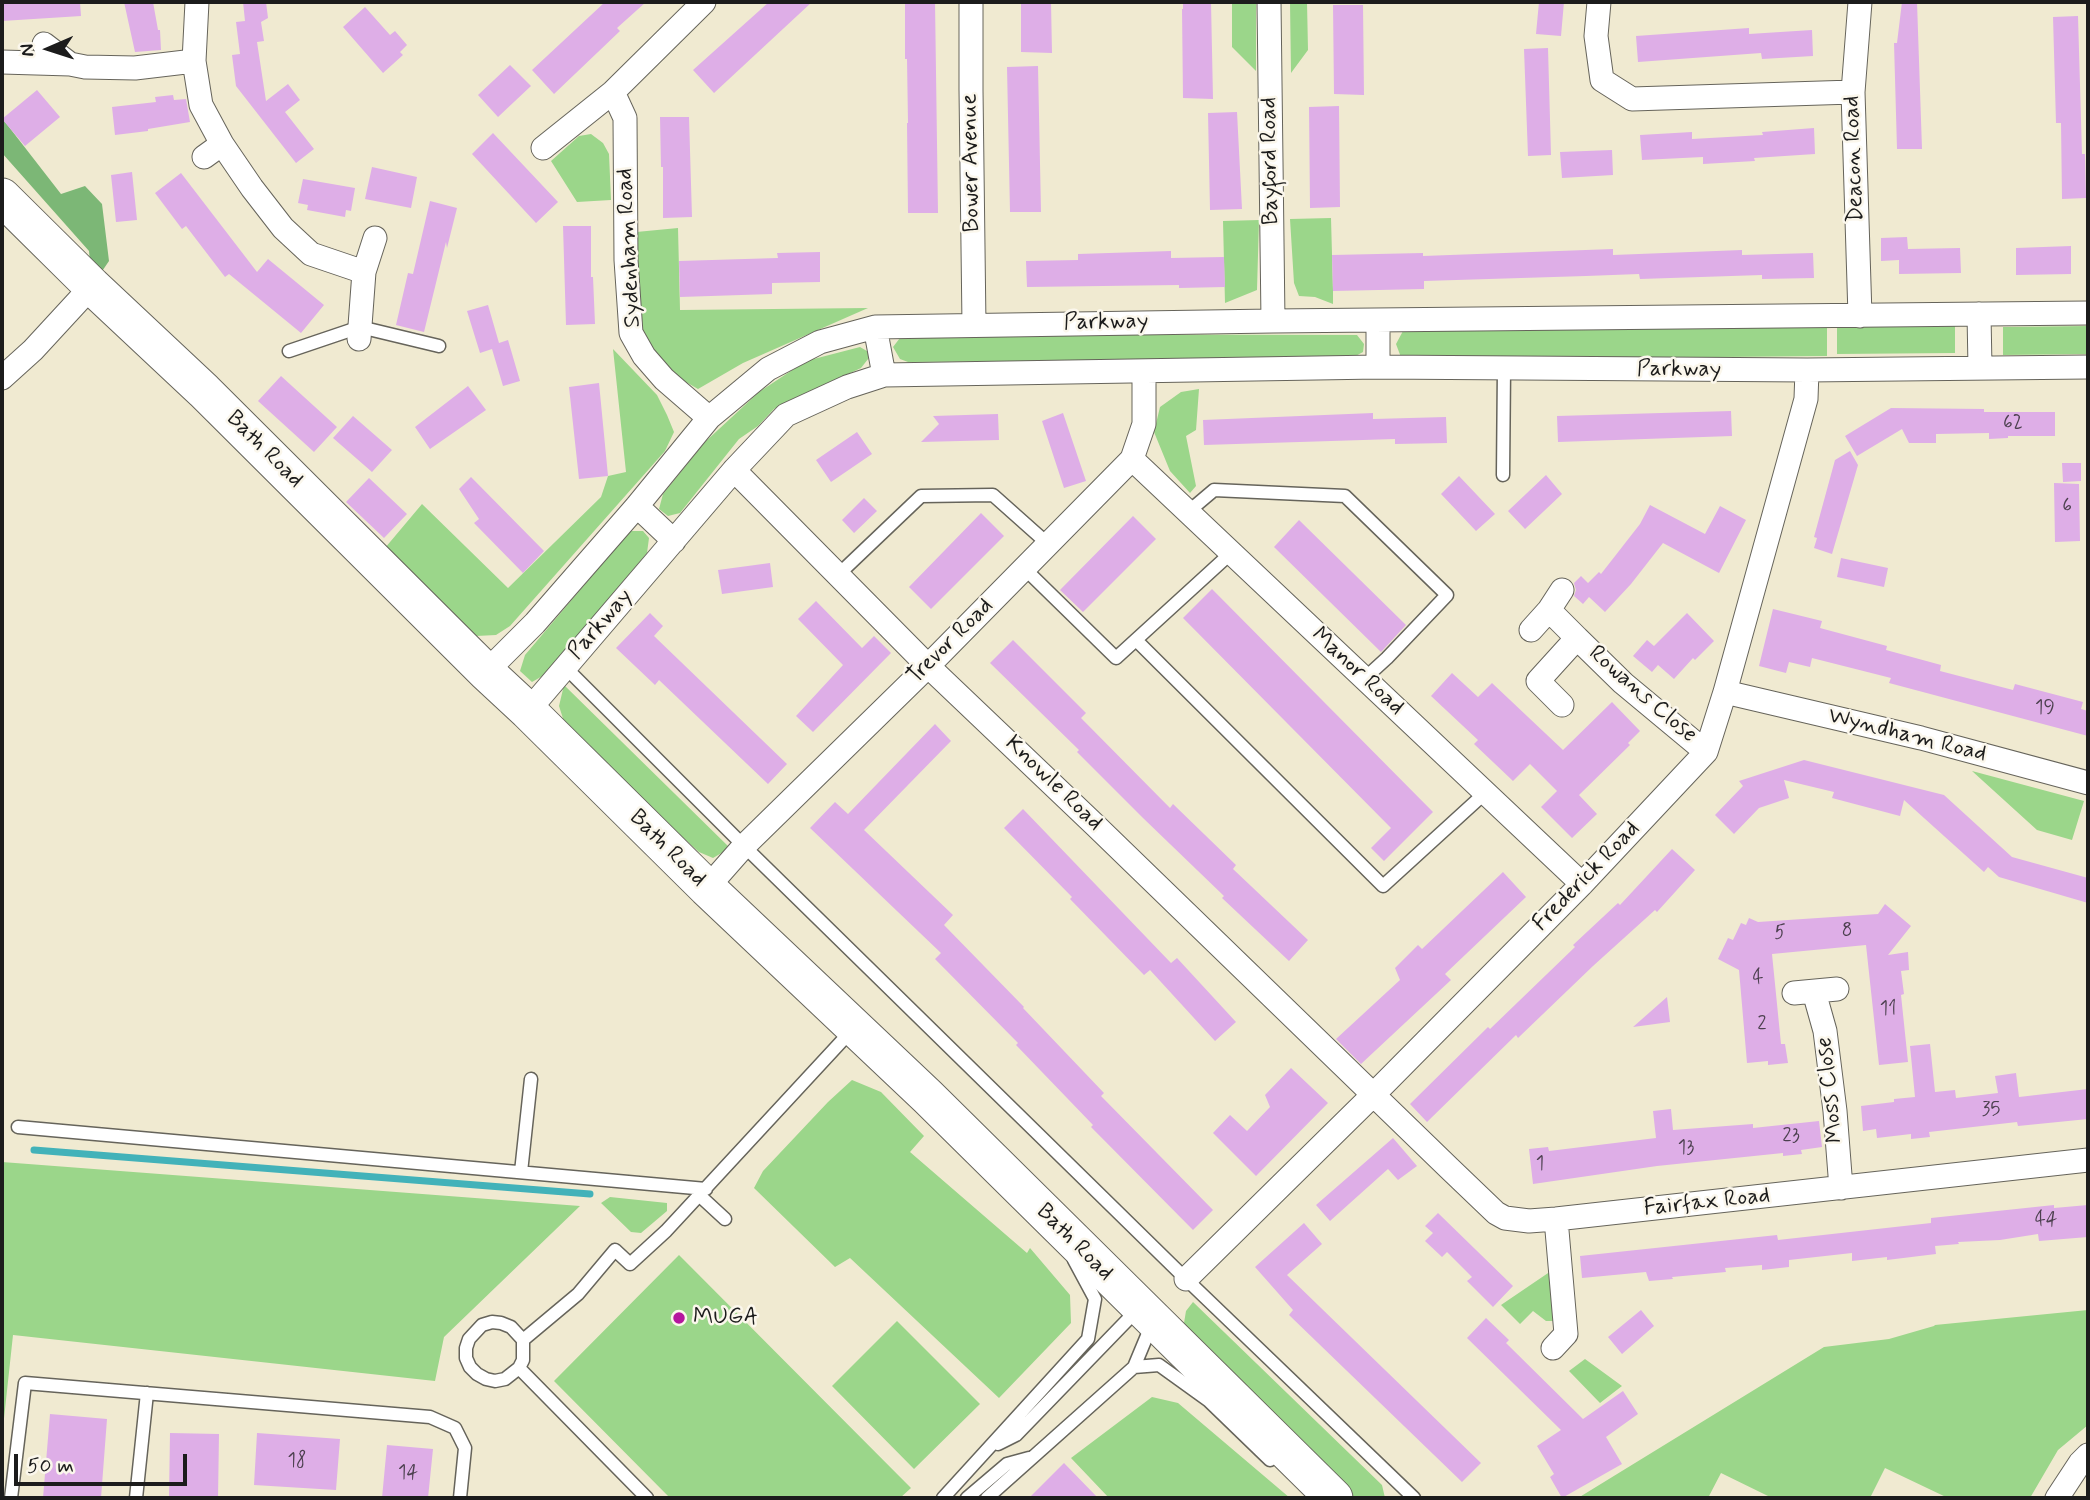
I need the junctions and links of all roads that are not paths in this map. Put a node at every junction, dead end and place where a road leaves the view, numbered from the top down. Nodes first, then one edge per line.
1 (197, 2) edge
2 (704, 2) edge
3 (971, 2) edge
4 (1269, 2) edge
5 (1599, 2) edge
6 (1860, 2) edge
7 (44, 44) dead end
8 (194, 61) junction
9 (2, 62) edge
10 (70, 64) junction
11 (46, 72) dead end
12 (613, 92) junction
13 (1853, 92) junction
14 (543, 148) dead end
15 (2, 197) edge
16 (375, 238) dead end
17 (364, 272) junction
18 (92, 286) junction
19 (2088, 313) edge
20 (1979, 314) junction
21 (1860, 316) junction
22 (1378, 320) junction
23 (1273, 321) junction
24 (974, 325) junction
25 (875, 327) junction
26 (360, 333) junction
27 (439, 346) dead end
28 (289, 351) dead end
29 (2088, 367) edge
30 (1378, 368) junction
31 (1504, 368) junction
32 (1980, 368) junction
33 (1807, 370) junction
34 (1144, 371) junction
35 (884, 375) junction
36 (2, 379) edge
37 (709, 418) junction
38 (1132, 459) junction
39 (734, 470) junction
40 (1503, 475) dead end
41 (637, 506) junction
42 (1188, 512) junction
43 (674, 541) junction
44 (1048, 544) junction
45 (1231, 553) junction
46 (1024, 568) junction
47 (838, 575) junction
48 (1562, 590) dead end
49 (1549, 610) junction
50 (1531, 630) dead end
51 (1577, 638) junction
52 (1136, 640) junction
53 (928, 666) junction
54 (565, 667) junction
55 (486, 672) junction
56 (1364, 679) junction
57 (1725, 692) junction
58 (1562, 705) dead end
59 (528, 711) junction
60 (1706, 752) junction
61 (2088, 783) edge
62 (1485, 793) junction
63 (744, 846) junction
64 (1582, 884) junction
65 (707, 888) junction
66 (1815, 992) dead end
67 (854, 1027) junction
68 (531, 1079) dead end
69 (1373, 1095) junction
70 (18, 1127) dead end
71 (2088, 1160) edge
72 (521, 1172) junction
73 (1840, 1188) junction
74 (703, 1192) junction
75 (725, 1219) dead end
76 (1556, 1219) junction
77 (1052, 1221) junction
78 (1186, 1279) junction
79 (1142, 1310) junction
80 (523, 1339) junction
81 (1553, 1348) dead end
82 (1134, 1367) junction
83 (519, 1368) junction
84 (147, 1393) junction
85 (991, 1447) junction
86 (2088, 1455) edge
87 (1032, 1457) junction
88 (1278, 1468) dead end
89 (11, 1498) edge
90 (136, 1498) edge
91 (460, 1498) edge
92 (647, 1498) edge
93 (943, 1498) edge
94 (967, 1498) edge
95 (987, 1498) edge
96 (1334, 1498) edge
97 (1414, 1498) edge
98 (2057, 1498) edge

1 - 8 street
2 - 12 street
3 - 24 street, Bower Avenue
4 - 23 street, Bayford Road
5 - 13 street
6 - 13 street, Deacon Road
7 - 10 street
8 - 10 street
8 - 17 street
9 - 10 street
10 - 11 street
12 - 14 street
12 - 37 street, Sydenham Road
13 - 21 street, Deacon Road
15 - 18 main road, Bath Road
16 - 17 street
17 - 26 street
18 - 36 street
18 - 55 main road, Bath Road
19 - 20 street, Parkway
20 - 21 street, Parkway
20 - 32 street
21 - 22 street, Parkway
22 - 23 street, Parkway
22 - 30 street
23 - 24 street, Parkway
24 - 25 street, Parkway
25 - 35 street
25 - 37 street, Parkway
26 - 27 lane
26 - 28 lane
29 - 32 street, Parkway
30 - 31 street, Parkway
30 - 34 street, Parkway
31 - 33 street, Parkway
31 - 40 lane
32 - 33 street, Parkway
33 - 57 street, Frederick Road
34 - 35 street, Parkway
34 - 38 street, Trevor Road
35 - 39 street, Parkway
37 - 41 street, Parkway
38 - 42 street, Manor Road
38 - 44 street, Trevor Road
39 - 43 street, Parkway
39 - 47 street, Knowle Road
41 - 43 street
41 - 55 street, Parkway
42 - 45 street, Manor Road
42 - 56 lane
43 - 54 street, Parkway
44 - 46 street, Trevor Road
44 - 47 lane
45 - 52 lane
45 - 56 street, Manor Road
46 - 52 lane
46 - 53 street, Trevor Road
47 - 53 street, Knowle Road
48 - 49 street
49 - 50 street
49 - 51 street, Rowans Close
51 - 58 street, Rowans Close
51 - 60 street, Rowans Close
52 - 62 lane
53 - 63 street, Trevor Road
53 - 69 street, Knowle Road
54 - 59 street, Parkway
54 - 63 lane
55 - 59 main road, Bath Road
56 - 62 street, Manor Road
57 - 60 street, Frederick Road
57 - 61 street, Wyndham Road
59 - 65 main road, Bath Road
60 - 64 street, Frederick Road
62 - 64 street, Manor Road
63 - 65 street, Trevor Road
63 - 78 lane
64 - 69 street, Frederick Road
65 - 67 main road, Bath Road
66 - 73 street, Moss Close
67 - 74 lane
67 - 77 main road, Bath Road
68 - 72 lane
69 - 76 street, Fairfax Road
69 - 78 street, Frederick Road
70 - 72 lane
71 - 73 street, Fairfax Road
72 - 74 lane
73 - 76 street, Fairfax Road
74 - 75 lane
74 - 80 lane
76 - 81 street
77 - 79 main road, Bath Road
77 - 85 lane
78 - 97 lane
79 - 82 lane
79 - 85 lane
79 - 96 main road, Bath Road
80 - 83 lane
80 - 83 lane
82 - 87 lane
82 - 88 lane
83 - 92 lane
84 - 89 lane
84 - 90 lane
84 - 91 lane
85 - 93 lane
86 - 98 street
87 - 94 lane
87 - 95 lane

